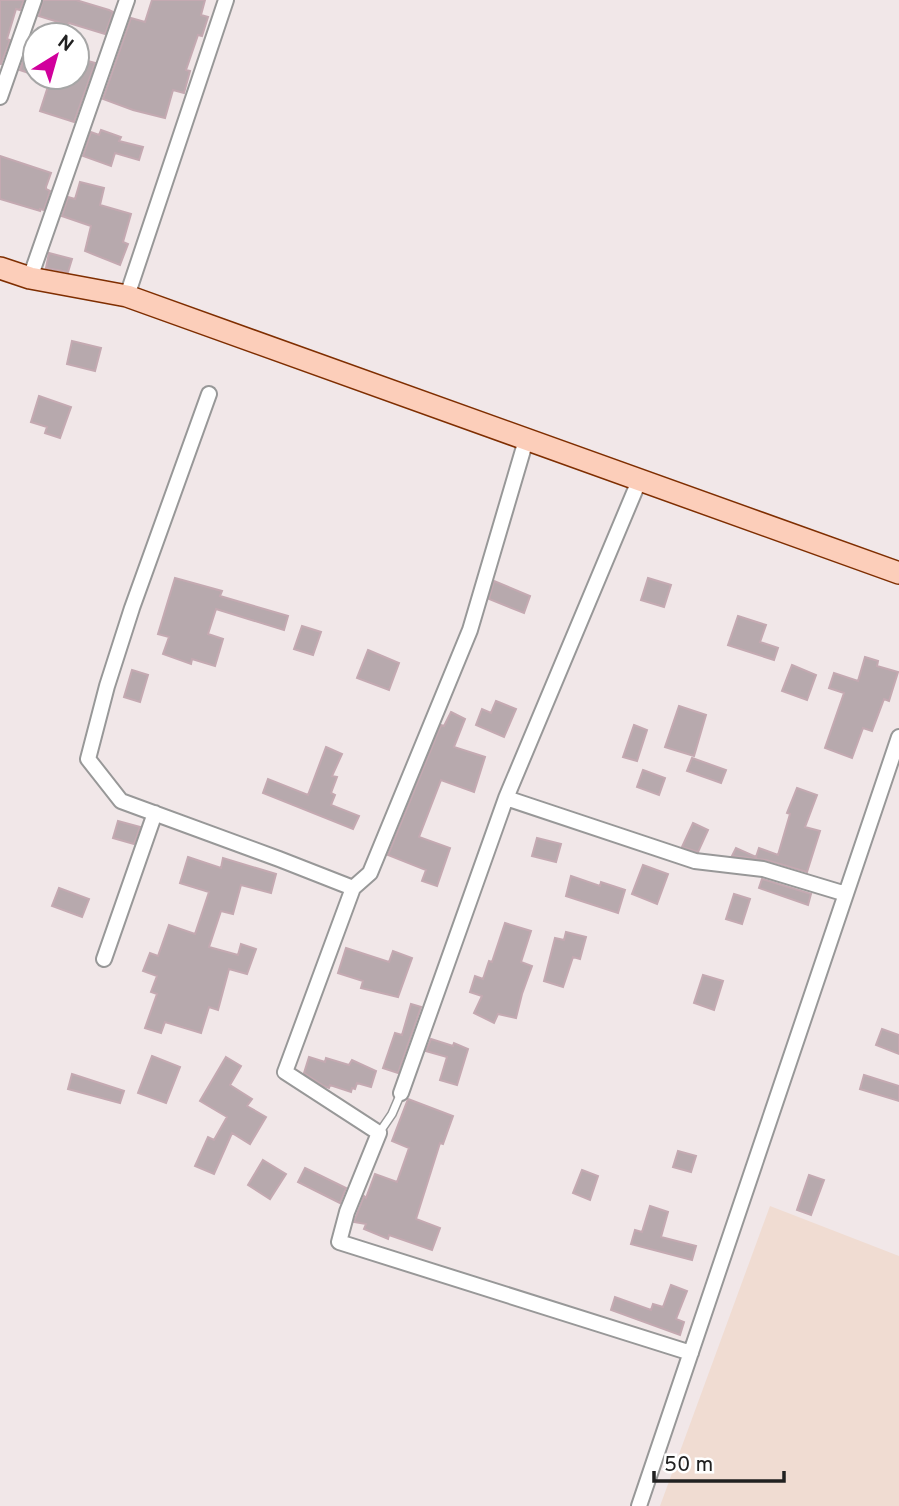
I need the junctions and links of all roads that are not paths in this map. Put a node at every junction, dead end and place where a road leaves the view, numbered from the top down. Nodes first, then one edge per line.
1 (34, 0) edge
2 (127, 0) edge
3 (226, 0) edge
4 (0, 97) edge
5 (0, 268) edge
6 (30, 278) junction
7 (127, 296) junction
8 (209, 394) dead end
9 (526, 440) junction
10 (639, 481) junction
11 (899, 573) edge
12 (899, 737) edge
13 (506, 798) junction
14 (155, 813) junction
15 (353, 888) junction
16 (846, 894) junction
17 (104, 959) dead end
18 (401, 1093) joint
19 (379, 1133) junction
20 (691, 1353) junction
21 (639, 1506) edge

1 - 4 street
2 - 6 street
3 - 7 street
5 - 6 street
6 - 7 street
7 - 9 street
8 - 14 street
9 - 10 street
9 - 15 street
10 - 11 street
10 - 13 street
12 - 16 street
13 - 16 street
13 - 18 street
14 - 15 street
14 - 17 street
15 - 19 street
16 - 20 street
18 - 19 lane
19 - 20 street
20 - 21 street

